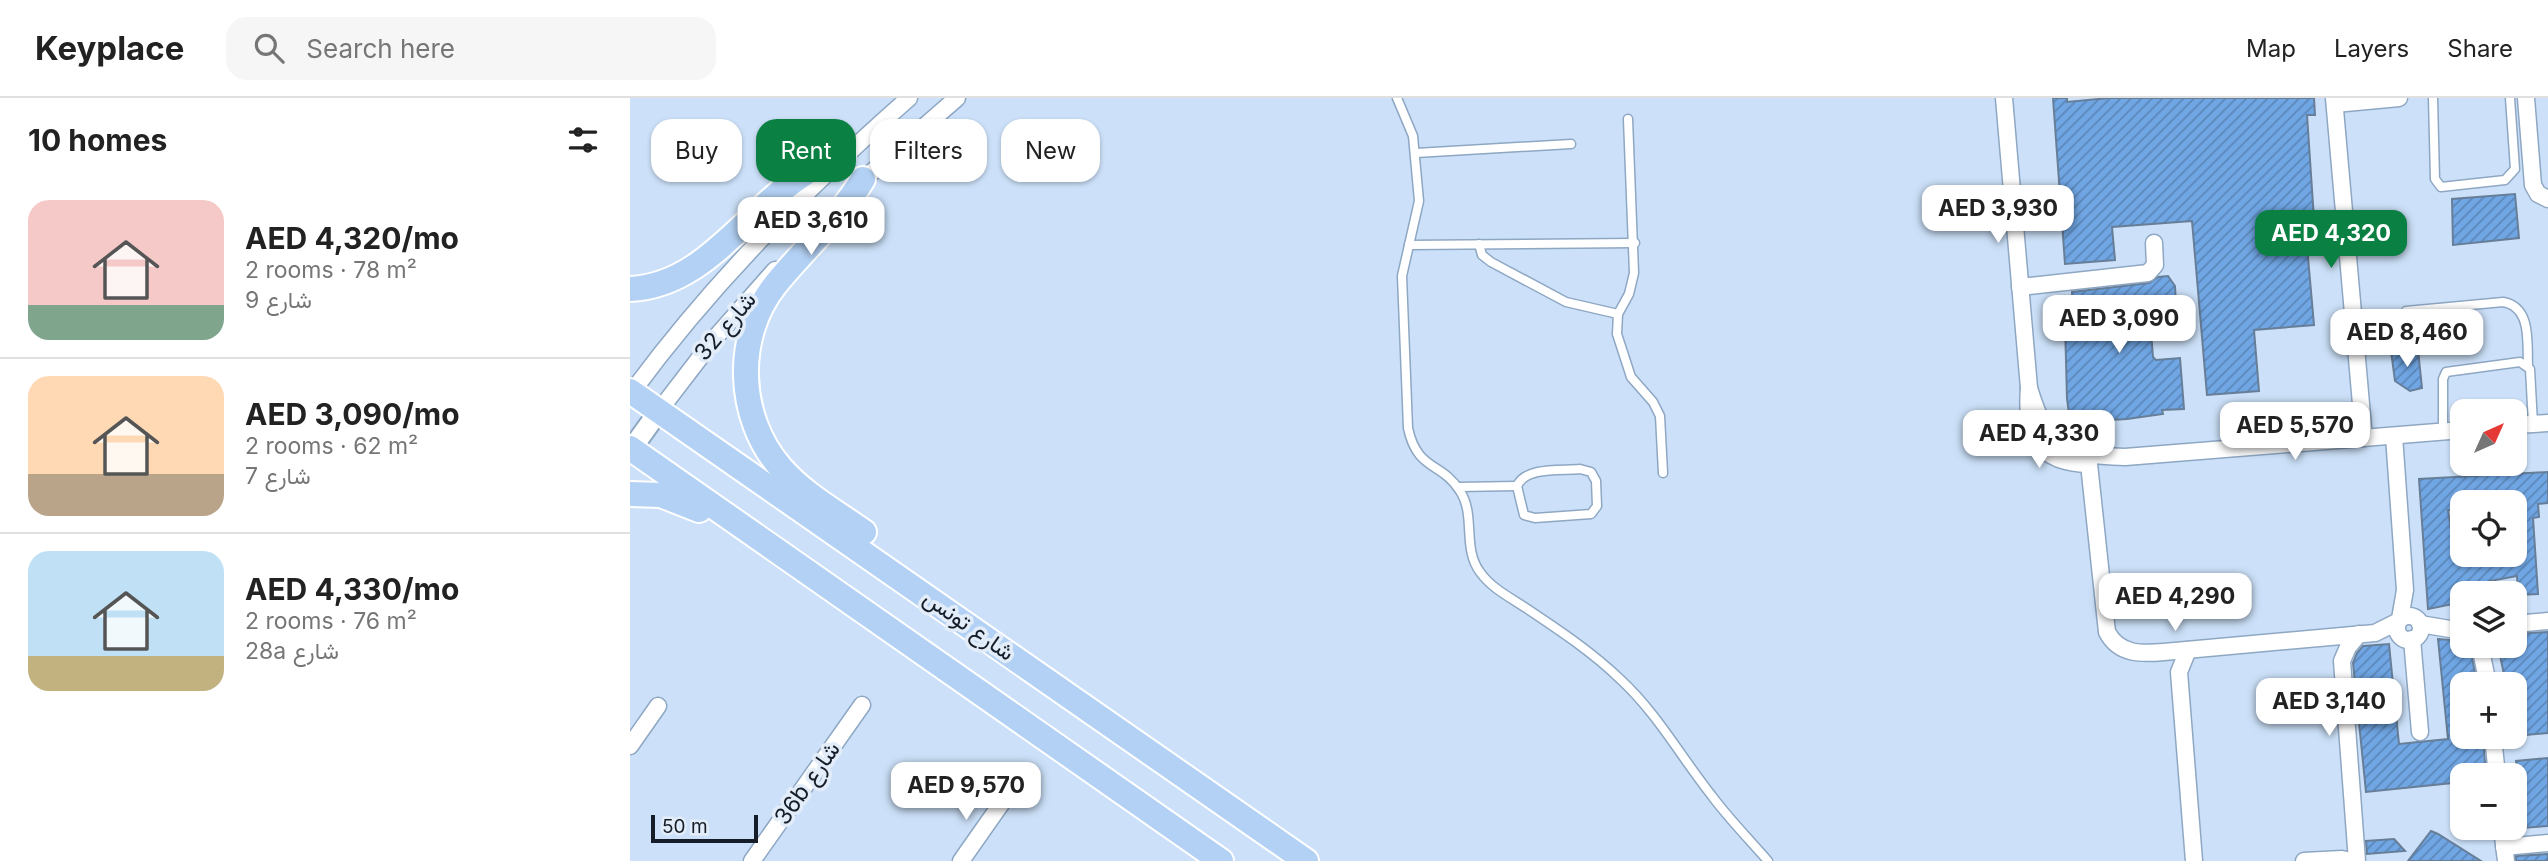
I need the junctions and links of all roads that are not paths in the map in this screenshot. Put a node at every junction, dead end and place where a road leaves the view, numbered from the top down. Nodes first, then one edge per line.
1 (909, 98) edge
2 (957, 98) edge
3 (1397, 98) edge
4 (2004, 98) edge
5 (2399, 98) edge
6 (2432, 98) edge
7 (2510, 98) edge
8 (2526, 98) edge
9 (2334, 101) edge
10 (1628, 118) dead end
11 (856, 145) edge
12 (1571, 145) dead end
13 (1416, 153) junction
14 (863, 179) junction
15 (790, 182) edge
16 (817, 182) edge
17 (2548, 198) edge
18 (1635, 243) junction
19 (2154, 243) dead end
20 (1479, 244) junction
21 (1409, 245) junction
22 (2020, 287) junction
23 (630, 289) edge
24 (2406, 311) dead end
25 (1618, 314) junction
26 (2528, 366) junction
27 (2029, 388) junction
28 (631, 392) edge
29 (659, 411) junction
30 (2541, 423) edge
31 (2443, 431) junction
32 (2450, 431) edge
33 (2394, 436) junction
34 (2364, 438) junction
35 (631, 450) edge
36 (2125, 457) junction
37 (2088, 464) junction
38 (1663, 473) dead end
39 (1517, 486) junction
40 (1458, 487) junction
41 (630, 494) edge
42 (745, 530) junction
43 (2408, 620) junction
44 (2548, 621) edge
45 (2527, 623) edge
46 (2450, 629) edge
47 (2359, 635) junction
48 (2188, 650) junction
49 (1024, 663) junction
50 (862, 705) dead end
51 (658, 706) dead end
52 (2420, 732) dead end
53 (630, 746) edge
54 (1001, 804) dead end
55 (2548, 843) edge
56 (2505, 854) edge
57 (752, 861) edge
58 (961, 861) edge
59 (1221, 861) edge
60 (1306, 861) edge
61 (1768, 861) edge
62 (2194, 861) edge
63 (2304, 861) edge
64 (2355, 861) edge

1 - 11 street, شارع 32
2 - 14 street, شارع 32
3 - 13 lane
4 - 22 street
5 - 9 street
6 - 7 lane
8 - 17 street
9 - 34 street
10 - 18 lane
12 - 13 lane
13 - 21 lane
14 - 29 street, شارع 32
14 - 49 main road
15 - 23 main road
16 - 28 street, شارع 32
18 - 20 lane
18 - 25 lane
19 - 22 street
20 - 21 lane
20 - 25 lane
21 - 40 lane
22 - 27 street
24 - 26 lane
25 - 38 lane
26 - 30 lane
26 - 31 lane
27 - 36 street
27 - 37 street
28 - 29 main road, شارع تونس
29 - 35 street, شارع 32
29 - 49 main road, شارع تونس
31 - 32 street
31 - 33 street
33 - 34 street
33 - 43 street
34 - 36 street
35 - 42 main road
36 - 37 street
37 - 48 street
39 - 39 lane
39 - 40 lane
40 - 61 lane
41 - 42 main road
42 - 59 main road
43 - 46 street
43 - 47 street
43 - 52 street
44 - 45 street
47 - 48 street
47 - 64 street
48 - 62 street
49 - 60 main road, شارع تونس
50 - 57 street, 36b شارع
51 - 53 street
54 - 58 street
55 - 56 street
63 - 64 street

